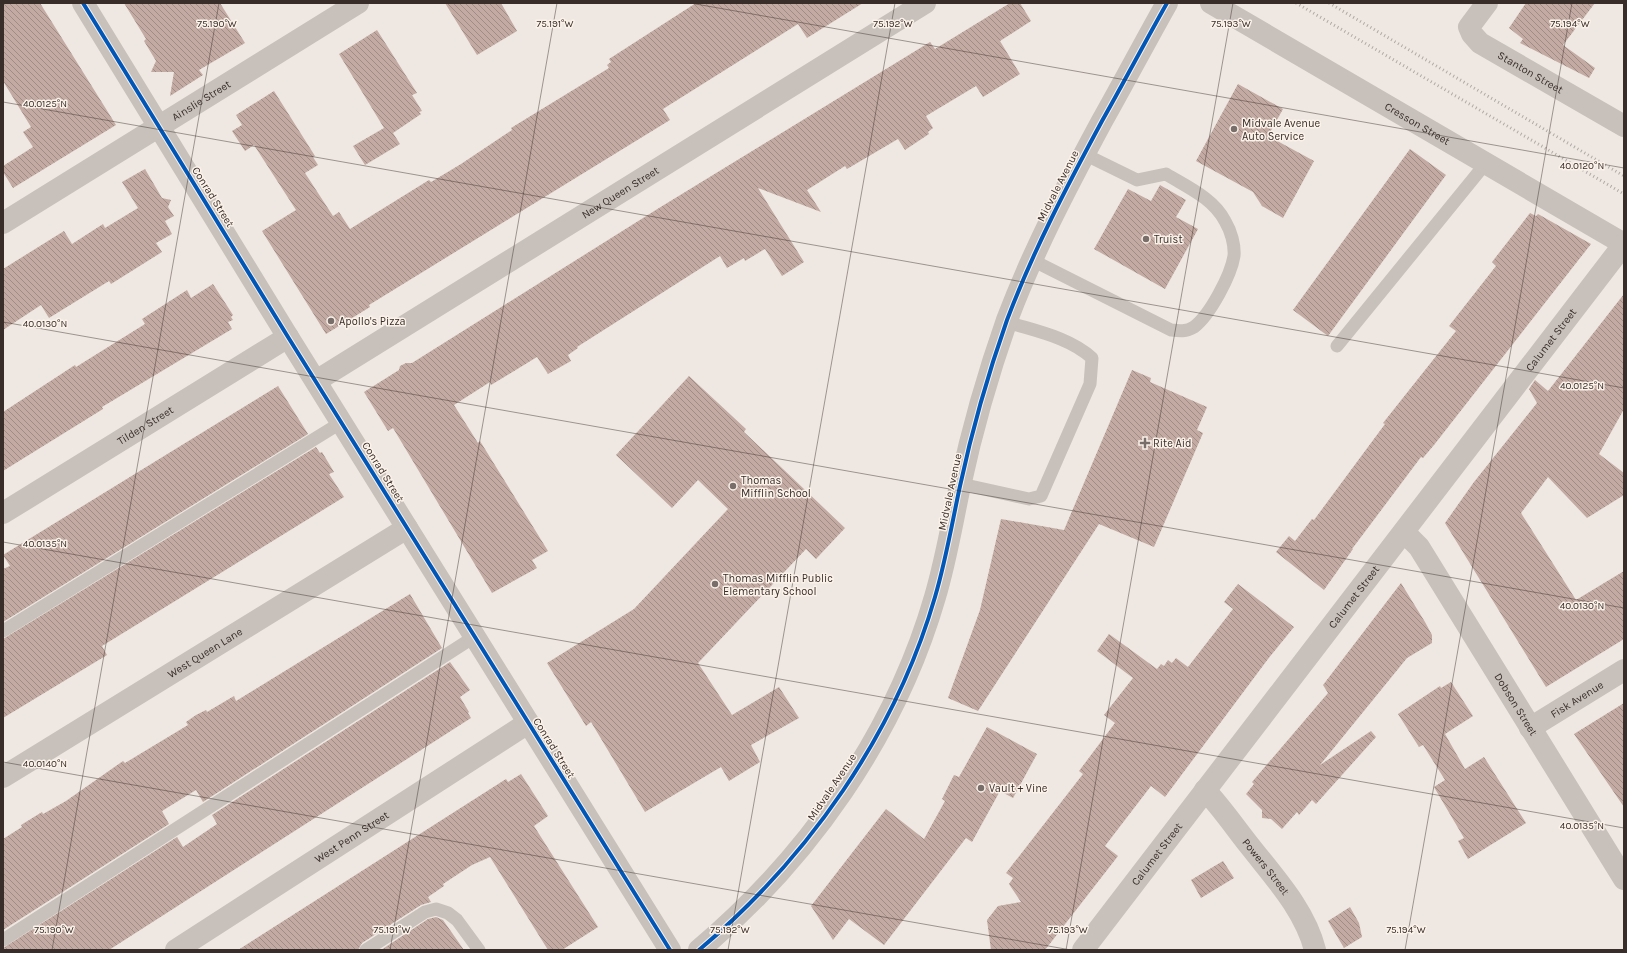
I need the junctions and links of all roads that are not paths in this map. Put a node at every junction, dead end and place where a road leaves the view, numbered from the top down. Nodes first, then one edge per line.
1 (83, 3) edge
2 (358, 3) edge
3 (925, 3) edge
4 (1167, 3) edge
5 (1487, 3) edge
6 (1218, 7) edge
7 (1624, 126) edge
8 (159, 127) junction
9 (1084, 154) junction
10 (1486, 163) junction
11 (3, 223) edge
12 (1624, 244) edge
13 (1032, 260) junction
14 (1007, 322) junction
15 (288, 337) junction
16 (1337, 346) dead end
17 (316, 381) junction
18 (342, 422) junction
19 (961, 484) junction
20 (3, 513) edge
21 (407, 528) junction
22 (1404, 532) junction
23 (3, 631) edge
24 (474, 637) junction
25 (1624, 670) edge
26 (528, 723) junction
27 (1530, 728) junction
28 (3, 777) edge
29 (1205, 790) junction
30 (1624, 879) edge
31 (3, 940) edge
32 (176, 950) edge
33 (366, 950) edge
34 (479, 950) edge
35 (670, 950) edge
36 (699, 950) edge
37 (1083, 950) edge
38 (1315, 950) edge

1 - 8 street, Conrad Street
2 - 8 street, Ainslie Street
3 - 17 street, New Queen Street
4 - 9 street, Midvale Avenue
5 - 7 street, Stanton Street
6 - 10 street, Cresson Street
8 - 11 street, Ainslie Street
8 - 15 street, Conrad Street
9 - 13 street, Midvale Avenue
9 - 13 lane
10 - 12 street, Cresson Street
10 - 16 lane
12 - 22 street, Calumet Street
13 - 14 street, Midvale Avenue
14 - 19 street, Midvale Avenue
14 - 19 lane
15 - 17 street, Conrad Street
15 - 20 street, Tilden Street
17 - 18 street, Conrad Street
18 - 21 street, Conrad Street
18 - 23 lane
19 - 36 street, Midvale Avenue
21 - 24 street, Conrad Street
21 - 28 street, West Queen Lane
22 - 27 street, Dobson Street
22 - 29 street, Calumet Street
24 - 26 street, Conrad Street
24 - 31 lane
25 - 27 street, Fisk Avenue
26 - 32 street, West Penn Street
26 - 35 street, Conrad Street
27 - 30 street, Dobson Street
29 - 37 street, Calumet Street
29 - 38 street, Powers Street
33 - 34 lane

